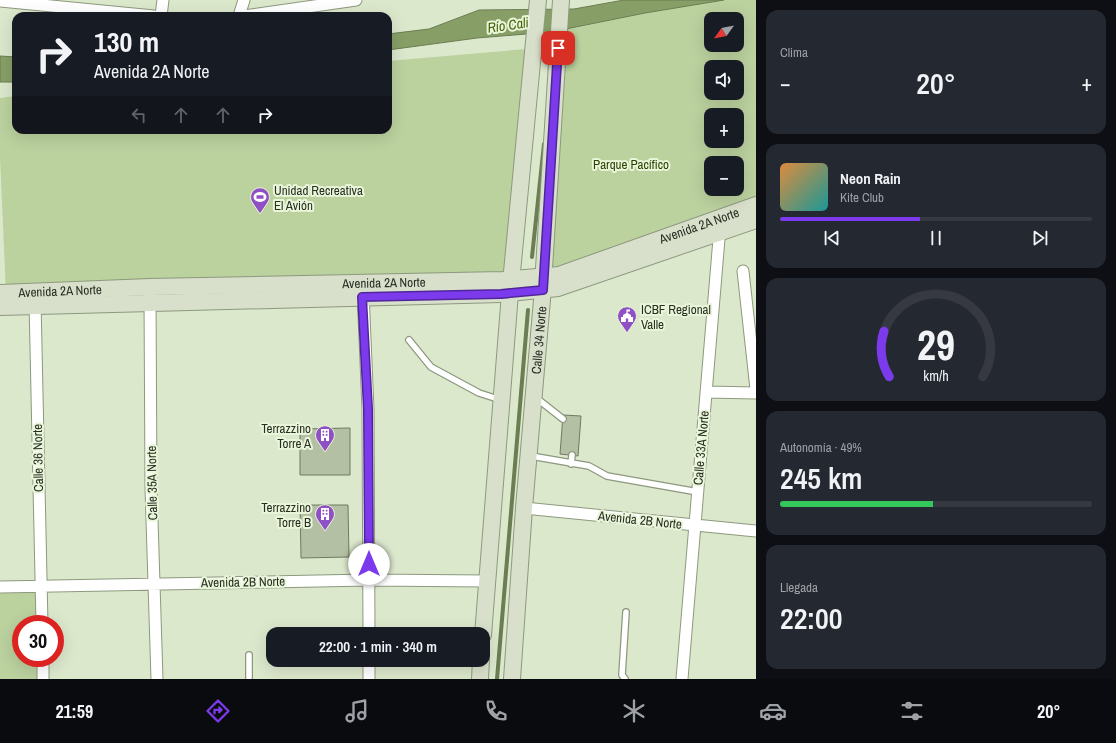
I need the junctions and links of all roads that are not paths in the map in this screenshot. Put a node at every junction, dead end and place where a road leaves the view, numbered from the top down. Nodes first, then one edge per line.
1 (164, 0) edge
2 (244, 0) edge
3 (356, 0) edge
4 (538, 0) edge
5 (561, 0) edge
6 (0, 2) edge
7 (110, 12) edge
8 (162, 12) edge
9 (240, 12) edge
10 (272, 12) edge
11 (756, 205) edge
12 (756, 220) edge
13 (720, 224) junction
14 (743, 271) dead end
15 (543, 283) junction
16 (511, 286) junction
17 (363, 290) junction
18 (0, 293) edge
19 (150, 295) junction
20 (35, 299) junction
21 (0, 307) edge
22 (409, 340) dead end
23 (756, 389) edge
24 (706, 392) junction
25 (756, 394) edge
26 (533, 396) junction
27 (501, 400) junction
28 (563, 419) dead end
29 (572, 455) dead end
30 (528, 456) junction
31 (571, 464) junction
32 (698, 492) junction
33 (524, 508) junction
34 (695, 526) junction
35 (756, 531) edge
36 (369, 580) junction
37 (486, 581) junction
38 (155, 583) junction
39 (0, 587) edge
40 (41, 587) junction
41 (626, 612) dead end
42 (42, 615) edge
43 (369, 627) edge
44 (483, 627) edge
45 (249, 655) dead end
46 (42, 667) edge
47 (369, 667) edge
48 (481, 667) edge
49 (43, 679) edge
50 (157, 679) edge
51 (249, 679) edge
52 (369, 679) edge
53 (480, 679) edge
54 (512, 679) edge
55 (625, 679) edge
56 (682, 679) edge

1 - 8 street
2 - 9 street
3 - 10 street
4 - 16 main road
5 - 15 main road, Calle 34 Norte
6 - 7 street
11 - 13 main road, Avenida 2A Norte
12 - 13 main road, Avenida 2A Norte
13 - 15 main road, Avenida 2A Norte
13 - 24 street, Calle 33A Norte
14 - 23 street
15 - 16 main road, Avenida 2A Norte
15 - 26 main road, Calle 34 Norte
16 - 17 main road, Avenida 2A Norte
16 - 27 main road
17 - 19 main road, Avenida 2A Norte
17 - 36 street
18 - 20 main road, Avenida 2A Norte
19 - 20 main road, Avenida 2A Norte
19 - 38 street, Calle 35A Norte
20 - 21 main road, Avenida 2A Norte
20 - 40 street, Calle 36 Norte
22 - 27 lane
24 - 25 street
24 - 32 street, Calle 33A Norte
26 - 28 lane
26 - 30 main road, Calle 34 Norte
27 - 37 main road
29 - 31 lane
30 - 31 lane
30 - 33 main road, Calle 34 Norte
31 - 32 lane
32 - 34 street, Calle 33A Norte
33 - 34 street, Avenida 2B Norte
33 - 54 main road, Calle 34 Norte
34 - 35 street, Avenida 2B Norte
34 - 56 street, Calle 33A Norte
36 - 37 street, Avenida 2B Norte
36 - 38 street, Avenida 2B Norte
36 - 43 street
37 - 44 main road
38 - 40 street, Avenida 2B Norte
38 - 50 street, Calle 35A Norte
39 - 40 street, Avenida 2B Norte
40 - 42 street, Calle 36 Norte
41 - 55 lane
45 - 51 lane
46 - 49 street
47 - 52 street
48 - 53 main road

